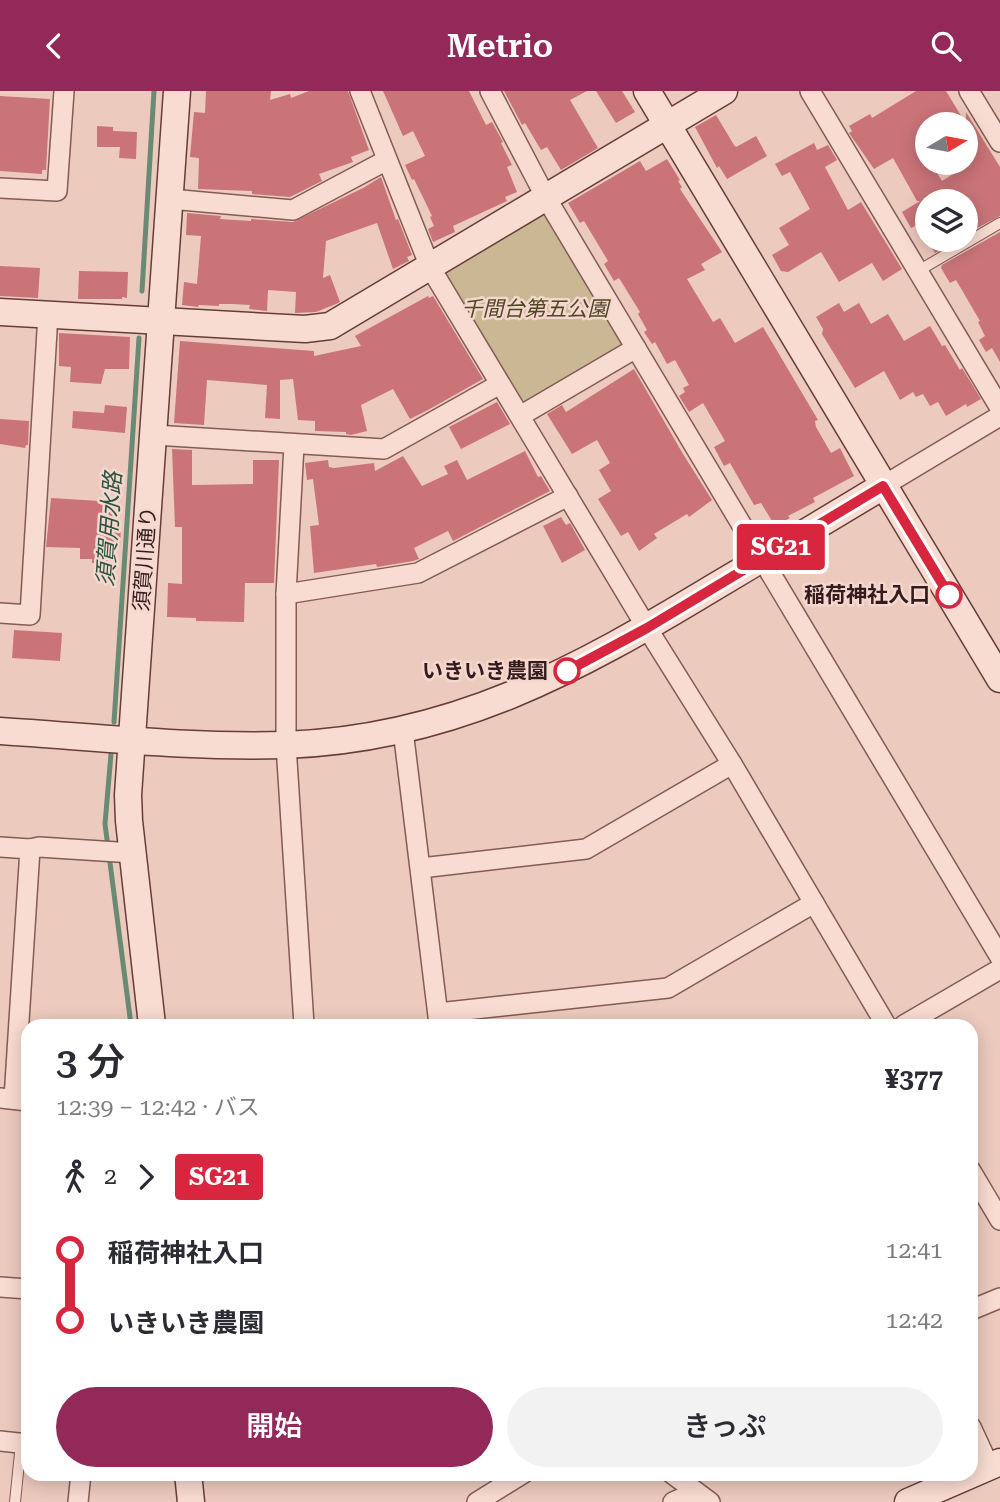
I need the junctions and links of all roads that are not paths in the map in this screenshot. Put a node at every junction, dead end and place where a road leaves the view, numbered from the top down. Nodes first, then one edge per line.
1 (64, 91) edge
2 (177, 91) edge
3 (360, 91) edge
4 (490, 91) edge
5 (647, 91) edge
6 (724, 91) edge
7 (810, 91) edge
8 (969, 91) edge
9 (667, 125) junction
10 (1000, 142) edge
11 (387, 160) junction
12 (0, 187) edge
13 (545, 196) junction
14 (170, 199) junction
15 (1000, 223) edge
16 (430, 267) junction
17 (918, 271) junction
18 (0, 312) edge
19 (48, 314) junction
20 (162, 320) junction
21 (636, 348) junction
22 (500, 384) junction
23 (1000, 408) edge
24 (520, 416) junction
25 (1000, 416) edge
26 (154, 436) junction
27 (294, 445) junction
28 (883, 486) junction
29 (568, 496) junction
30 (762, 559) junction
31 (286, 594) junction
32 (0, 613) edge
33 (647, 628) junction
34 (1000, 679) edge
35 (403, 730) junction
36 (0, 731) edge
37 (132, 739) junction
38 (286, 745) junction
39 (732, 764) junction
40 (0, 847) edge
41 (30, 849) junction
42 (133, 853) junction
43 (421, 868) junction
44 (814, 903) junction
45 (1000, 957) edge
46 (1000, 969) edge
47 (151, 1019) edge
48 (304, 1019) edge
49 (439, 1019) edge
50 (882, 1019) edge
51 (914, 1019) edge
52 (14, 1099) edge
53 (978, 1183) edge
54 (1000, 1220) edge
55 (0, 1287) edge
56 (21, 1288) edge
57 (1000, 1298) edge
58 (978, 1307) edge
59 (978, 1438) edge
60 (0, 1441) edge
61 (21, 1444) edge
62 (21, 1463) edge
63 (995, 1464) edge
64 (978, 1471) edge
65 (79, 1481) edge
66 (189, 1481) edge
67 (511, 1481) edge
68 (682, 1481) edge
69 (956, 1481) edge
70 (703, 1497) edge
71 (15, 1502) edge
72 (78, 1502) edge
73 (191, 1502) edge
74 (477, 1502) edge
75 (673, 1502) edge
76 (908, 1502) edge

1 - 12 street
2 - 14 street, 須賀川通り
3 - 11 street
4 - 13 street
5 - 9 street
6 - 9 street
7 - 17 street
8 - 10 street
9 - 13 street
9 - 28 street
11 - 14 street
11 - 16 street
13 - 16 street
13 - 21 street
14 - 20 street, 須賀川通り
15 - 17 lane
16 - 20 street
16 - 22 street
17 - 23 street
18 - 19 street
19 - 20 street
19 - 32 street
20 - 26 street, 須賀川通り
21 - 24 street
21 - 30 street
22 - 24 street
22 - 27 street
24 - 29 street
25 - 28 street
26 - 27 street
26 - 37 street, 須賀川通り
27 - 31 street
28 - 30 street
28 - 34 street
29 - 31 street
29 - 33 street
30 - 33 street
30 - 45 street
31 - 38 street
33 - 35 street
33 - 39 street
35 - 38 street
35 - 43 street
36 - 37 street
37 - 38 street
37 - 42 street, 須賀川通り
38 - 48 street
39 - 43 street
39 - 44 street
40 - 41 street
41 - 42 street
41 - 52 street
42 - 47 street, 須賀川通り
43 - 49 street
44 - 49 street
44 - 50 street
46 - 51 street
53 - 54 street
55 - 56 street
57 - 58 street
59 - 63 street
60 - 61 street
62 - 71 lane
63 - 64 street
65 - 72 street
66 - 73 street
67 - 74 street
68 - 70 street
69 - 76 street
70 - 75 street

